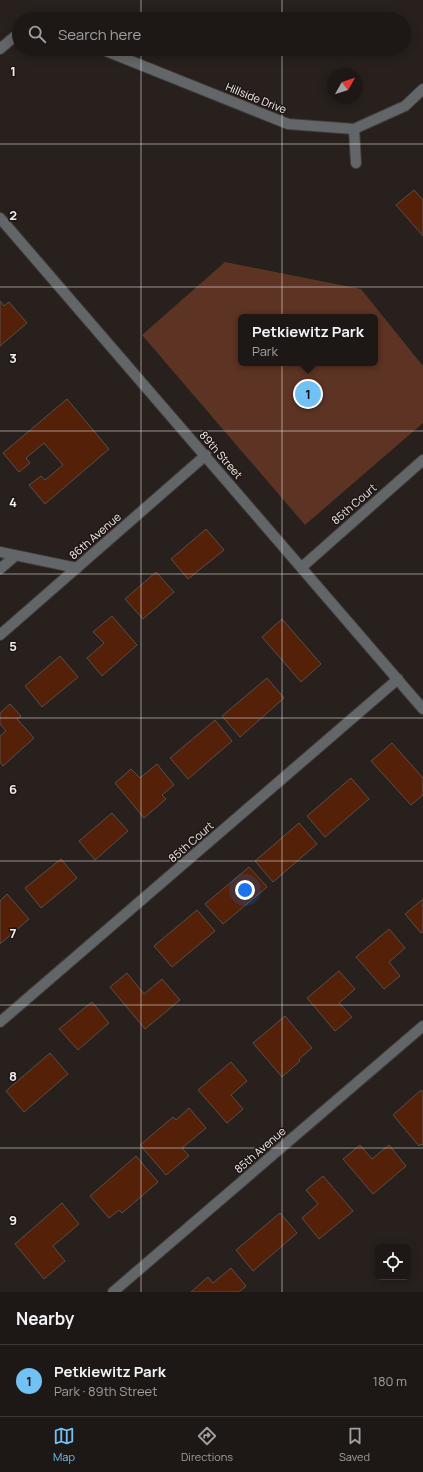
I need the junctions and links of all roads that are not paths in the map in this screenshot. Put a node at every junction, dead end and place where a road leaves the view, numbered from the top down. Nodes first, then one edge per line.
1 (12, 39) edge
2 (0, 49) edge
3 (118, 56) edge
4 (423, 89) edge
5 (354, 129) junction
6 (356, 163) dead end
7 (0, 218) edge
8 (206, 455) junction
9 (423, 460) edge
10 (0, 552) edge
11 (15, 556) junction
12 (302, 567) junction
13 (77, 568) junction
14 (0, 569) edge
15 (0, 635) edge
16 (398, 679) junction
17 (423, 709) edge
18 (0, 1022) edge
19 (423, 1026) edge
20 (113, 1292) edge

1 - 2 street
3 - 5 street, Hillside Drive
4 - 5 street, Hillside Drive
5 - 6 street
7 - 8 street, 89th Street
8 - 12 street, 89th Street
8 - 13 street, 86th Avenue
9 - 12 street, 85th Court
10 - 11 street
11 - 13 street
11 - 14 street
12 - 16 street, 89th Street
13 - 15 street, 86th Avenue
16 - 17 street, 89th Street
16 - 18 street, 85th Court
19 - 20 street, 85th Avenue

